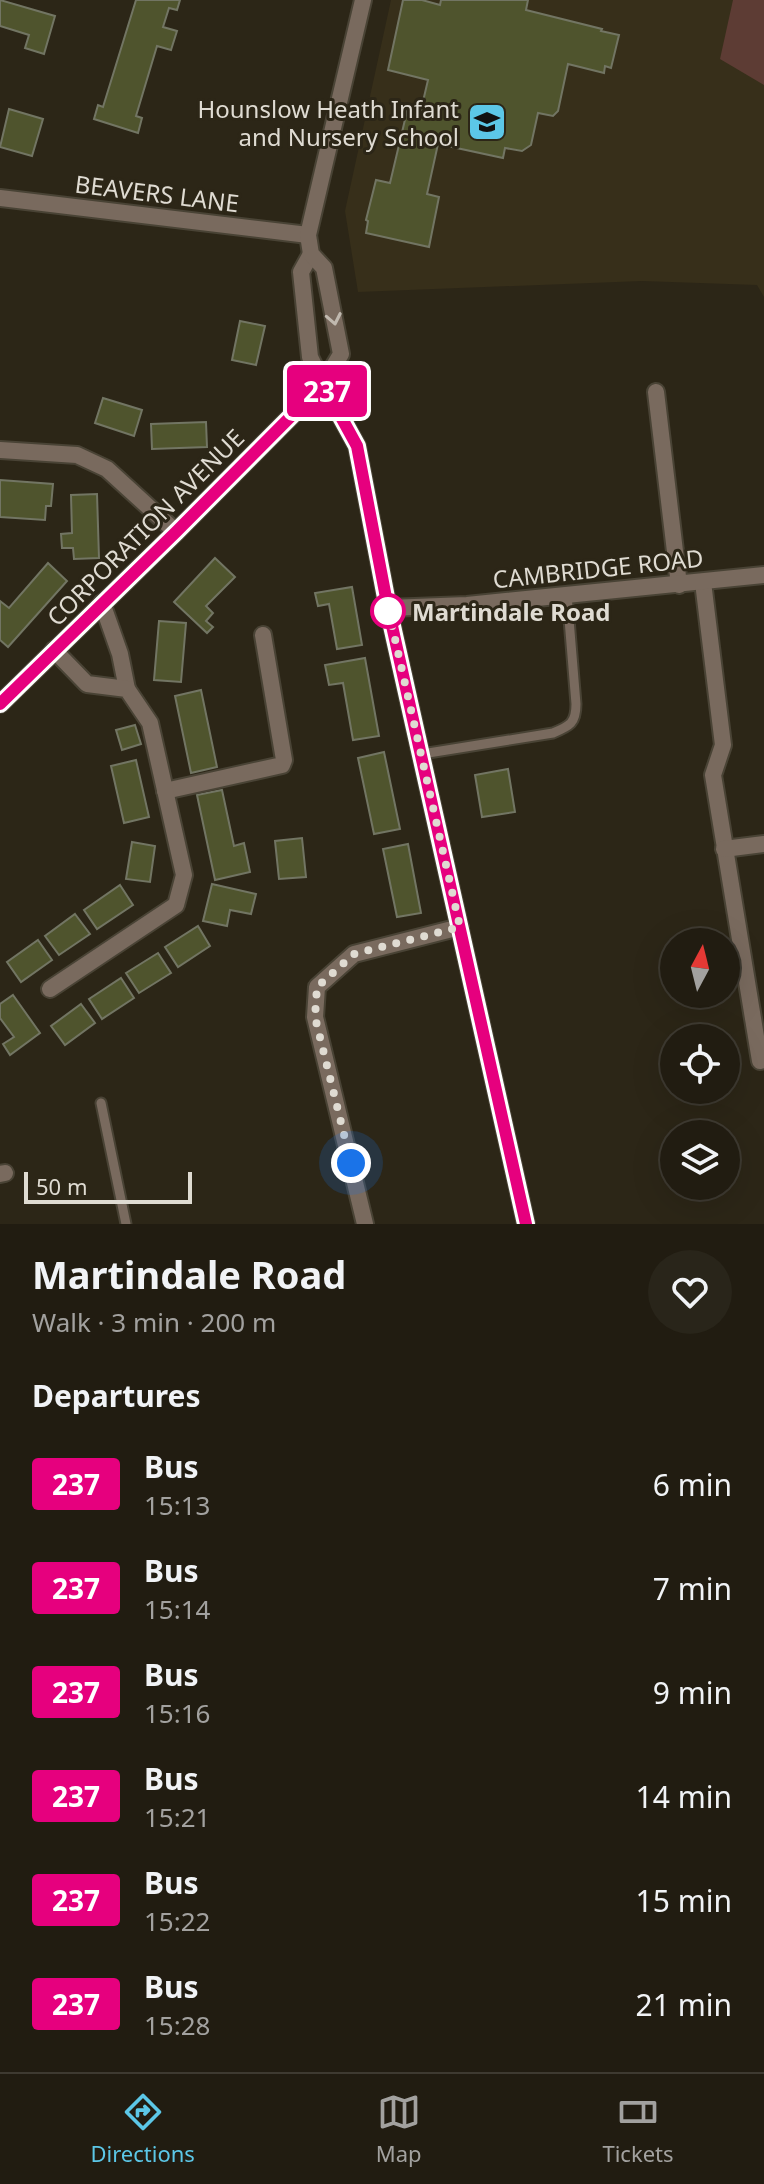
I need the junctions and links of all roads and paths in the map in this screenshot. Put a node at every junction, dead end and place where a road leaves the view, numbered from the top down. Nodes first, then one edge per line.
1 (363, 0) edge
2 (0, 198) edge
3 (308, 235) junction
4 (311, 254) junction
5 (323, 384) junction
6 (656, 392) dead end
7 (0, 450) edge
8 (176, 532) junction
9 (764, 575) edge
10 (703, 582) junction
11 (679, 585) junction
12 (567, 595) junction
13 (102, 603) junction
14 (388, 608) junction
15 (263, 635) dead end
16 (54, 650) junction
17 (127, 689) junction
18 (0, 704) edge
19 (422, 754) junction
20 (165, 791) junction
21 (764, 844) edge
22 (724, 849) junction
23 (460, 927) junction
24 (50, 989) dead end
25 (764, 1060) edge
26 (101, 1103) dead end
27 (362, 1223) edge
28 (126, 1224) edge
29 (526, 1224) edge

1 - 3 street
2 - 3 street, BEAVERS LANE
3 - 4 street
4 - 5 street
4 -> 5 street
5 - 8 street, CORPORATION AVENUE
5 - 14 street
6 - 11 street
7 - 8 street
8 - 13 street, CORPORATION AVENUE
9 - 10 street, CAMBRIDGE ROAD
10 - 11 street, CAMBRIDGE ROAD
10 - 22 street
11 - 12 street, CAMBRIDGE ROAD
12 - 14 street, CAMBRIDGE ROAD
12 - 19 lane
13 - 16 street, CORPORATION AVENUE
13 - 17 street
14 - 19 street
15 - 20 street
16 - 17 street
16 - 18 street, CORPORATION AVENUE
17 - 20 street
19 - 23 street
20 - 24 street
21 - 22 street
22 - 25 street
23 - 27 street
23 - 29 street
26 - 28 lane

